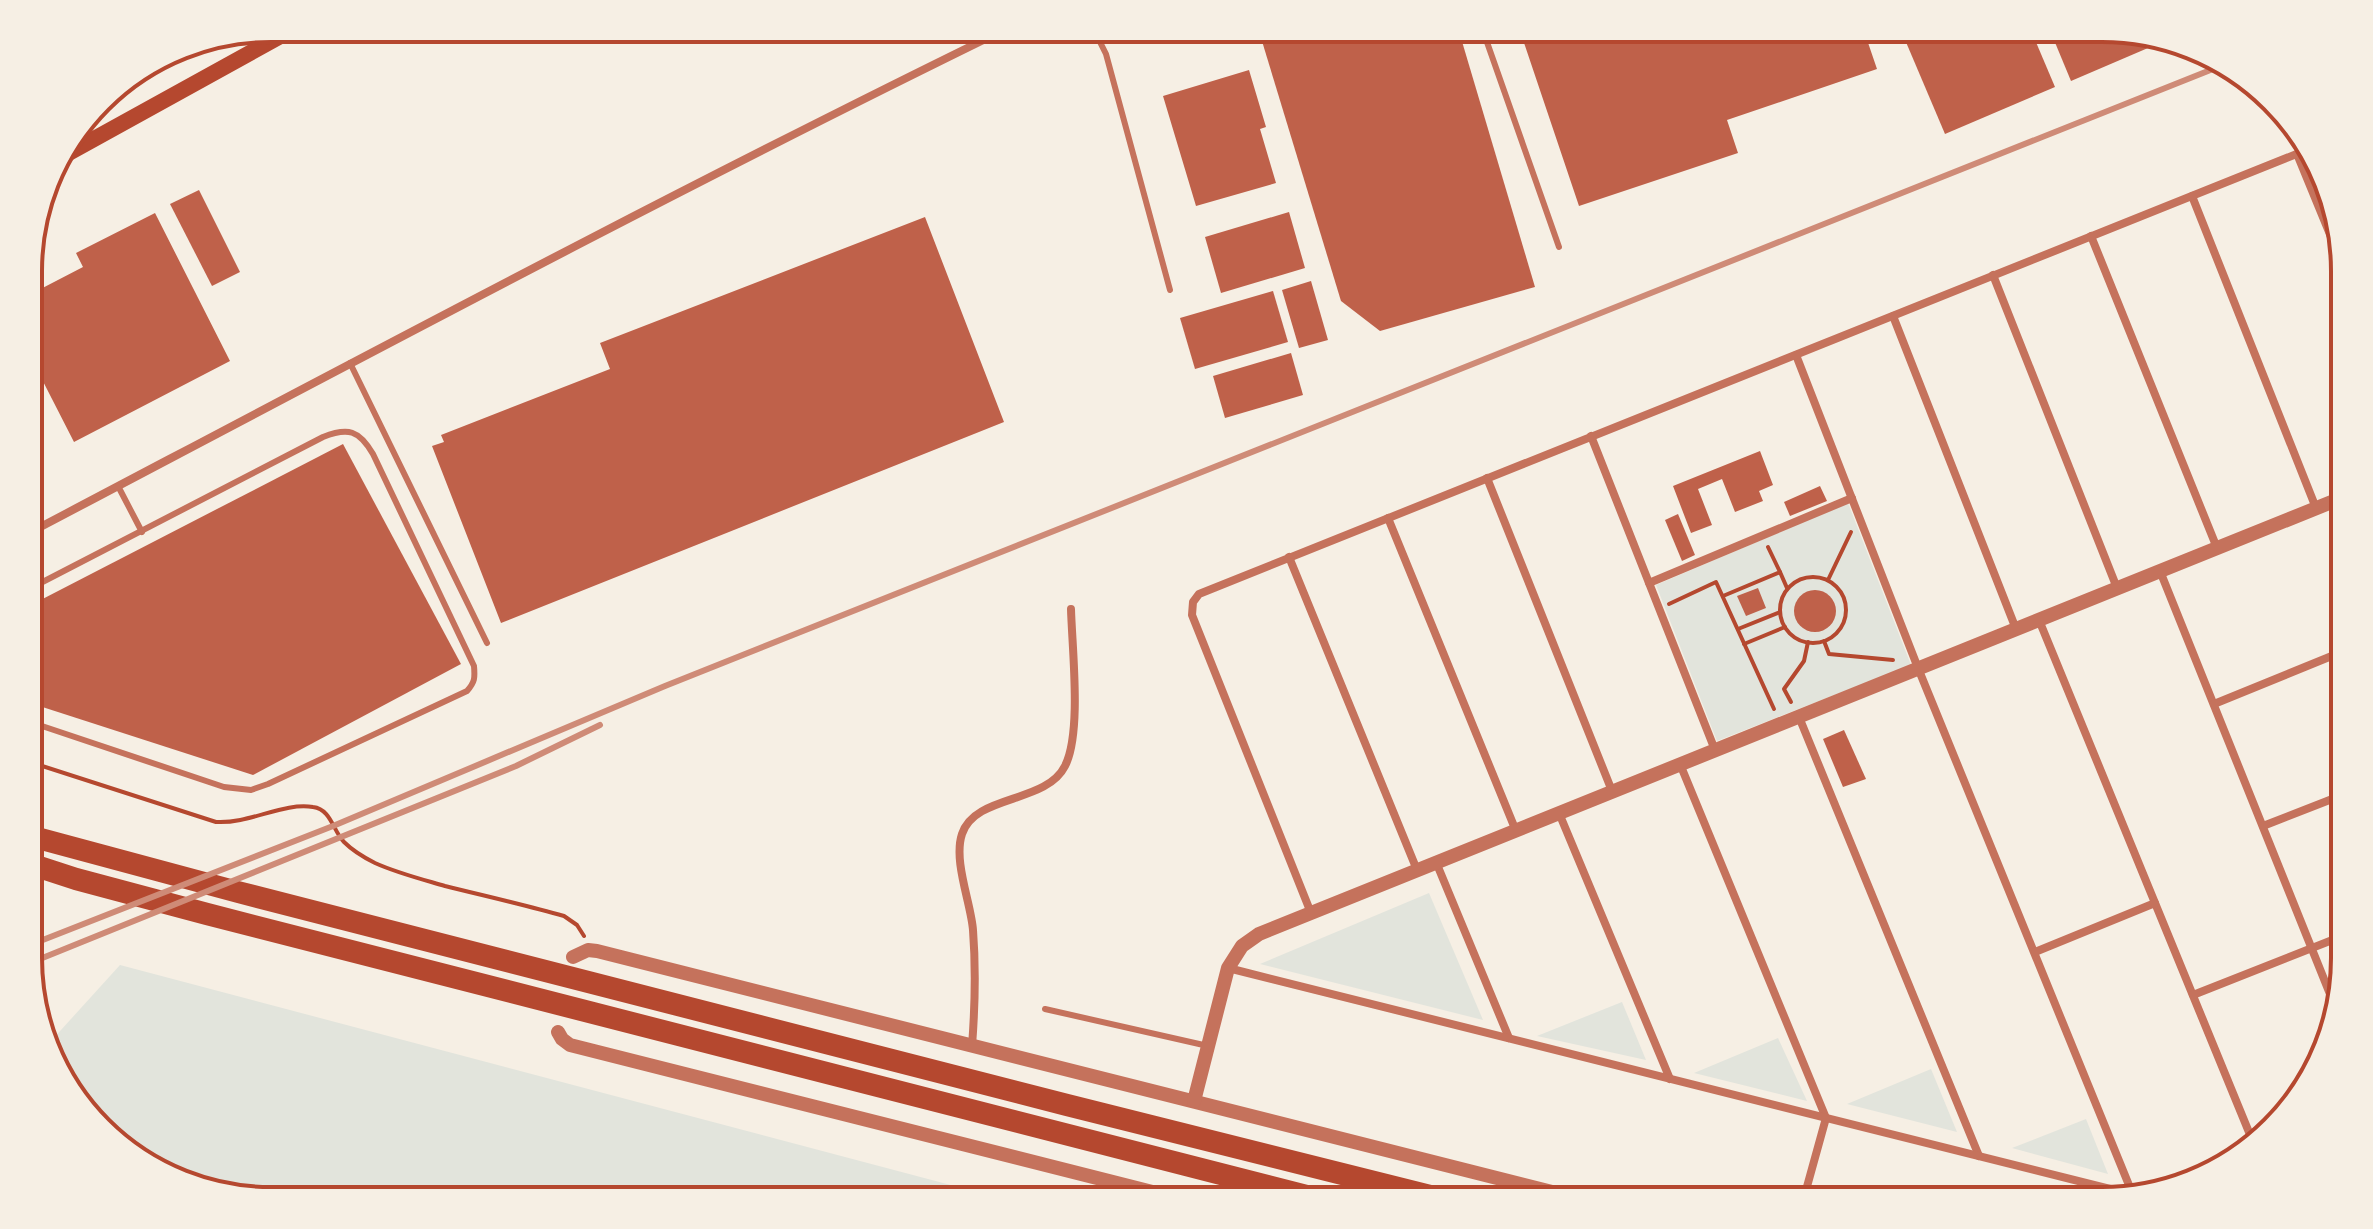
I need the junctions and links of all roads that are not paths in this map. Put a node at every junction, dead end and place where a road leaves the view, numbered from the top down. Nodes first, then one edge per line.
1 (270, 42) edge
2 (979, 42) edge
3 (1100, 42) edge
4 (1487, 42) edge
5 (79, 147) edge
6 (2297, 154) joint
7 (2192, 196) junction
8 (2325, 223) edge
9 (2091, 236) junction
10 (1559, 247) dead end
11 (1993, 275) junction
12 (1170, 290) dead end
13 (1893, 316) junction
14 (1796, 355) junction
15 (350, 363) junction
16 (1591, 436) junction
17 (1487, 478) junction
18 (118, 486) junction
19 (1852, 498) junction
20 (2331, 502) edge
21 (2316, 508) junction
22 (1388, 518) junction
23 (42, 526) edge
24 (142, 532) junction
25 (2217, 548) junction
26 (1289, 557) junction
27 (2160, 571) junction
28 (42, 582) edge
29 (1649, 583) junction
30 (2117, 588) junction
31 (1071, 609) dead end
32 (2039, 620) junction
33 (2016, 629) junction
34 (487, 643) dead end
35 (2331, 656) edge
36 (1918, 668) junction
37 (2214, 704) junction
38 (1795, 711) junction
39 (42, 726) edge
40 (1715, 750) junction
41 (1680, 764) junction
42 (1612, 791) junction
43 (2331, 799) edge
44 (1559, 813) junction
45 (2263, 826) junction
46 (1516, 831) junction
47 (42, 840) edge
48 (1436, 862) junction
49 (42, 868) edge
50 (1417, 870) junction
51 (2155, 903) junction
52 (1311, 913) junction
53 (2331, 941) edge
54 (2312, 948) junction
55 (2035, 952) junction
56 (573, 957) dead end
57 (1228, 968) junction
58 (2329, 990) edge
59 (2193, 995) junction
60 (1045, 1009) dead end
61 (558, 1032) dead end
62 (1509, 1038) junction
63 (972, 1046) junction
64 (1208, 1046) junction
65 (1670, 1079) junction
66 (1194, 1101) junction
67 (1826, 1118) junction
68 (2249, 1133) edge
69 (1979, 1156) junction
70 (2129, 1185) edge
71 (1133, 1187) edge
72 (1271, 1187) edge
73 (1394, 1187) edge
74 (1533, 1187) edge
75 (1807, 1187) edge
76 (2101, 1187) edge

1 - 5 main road
2 - 15 street
3 - 12 lane
4 - 10 lane
6 - 7 street
6 - 8 street
7 - 9 street
7 - 21 street
9 - 11 street
9 - 25 street
11 - 13 street
11 - 30 street
13 - 14 street
13 - 33 street
14 - 16 street
14 - 19 street
15 - 18 street
15 - 34 lane
16 - 17 street
16 - 29 street
17 - 22 street
17 - 42 street
18 - 23 street
18 - 24 lane
19 - 29 street
19 - 36 street
20 - 21 street
21 - 25 street
22 - 26 street
22 - 46 street
24 - 28 lane
24 - 39 lane
25 - 27 street
26 - 50 street
26 - 52 street
27 - 30 street
27 - 37 street
29 - 40 street
30 - 32 street
31 - 63 street
32 - 33 street
32 - 51 street
33 - 36 street
35 - 37 street
36 - 38 street
36 - 55 street
37 - 45 street
38 - 40 street
38 - 69 street
40 - 41 street
41 - 42 street
41 - 67 street
42 - 44 street
43 - 45 street
44 - 46 street
44 - 65 street
45 - 54 street
46 - 48 street
47 - 73 highway
48 - 50 street
48 - 62 street
49 - 72 highway
50 - 52 street
51 - 55 street
51 - 59 street
52 - 57 street
53 - 54 street
54 - 58 street
54 - 59 street
55 - 70 street
56 - 63 street
57 - 62 street
57 - 64 street
59 - 68 street
60 - 64 lane
61 - 71 street
62 - 65 street
63 - 66 street
64 - 66 street
65 - 67 street
66 - 74 street
67 - 69 street
67 - 75 street
69 - 76 street

